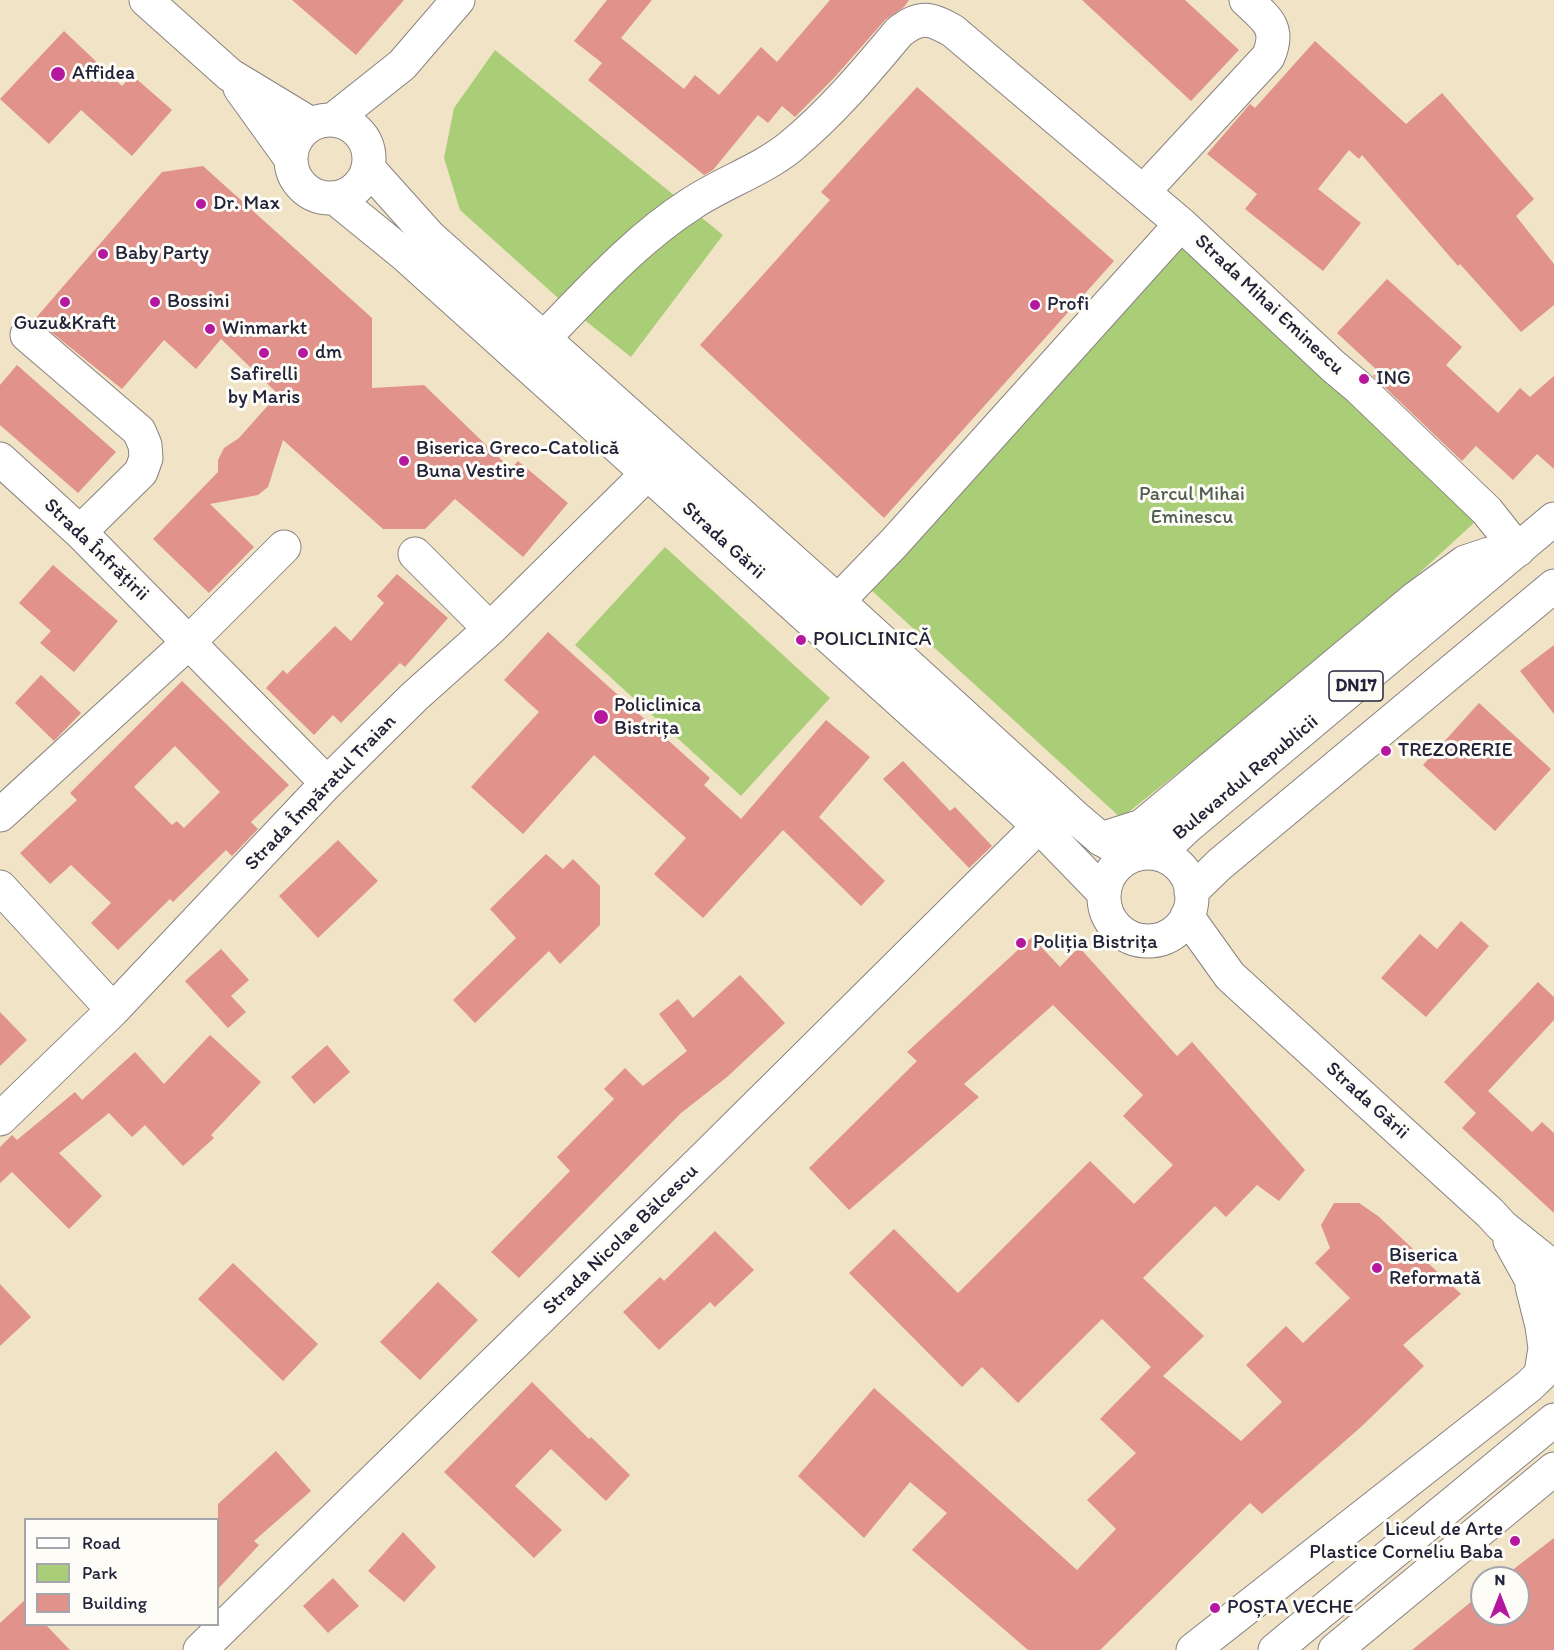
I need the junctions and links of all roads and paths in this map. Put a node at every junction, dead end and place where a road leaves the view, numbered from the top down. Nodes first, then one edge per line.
1 (146, 0) edge
2 (458, 0) edge
3 (1246, 0) edge
4 (402, 64) junction
5 (230, 75) junction
6 (322, 122) junction
7 (367, 154) junction
8 (291, 159) junction
9 (1143, 192) junction
10 (335, 198) junction
11 (1181, 224) junction
12 (27, 335) dead end
13 (543, 339) junction
14 (0, 459) edge
15 (648, 473) junction
16 (1554, 519) edge
17 (80, 532) junction
18 (284, 547) dead end
19 (1518, 550) junction
20 (415, 554) dead end
21 (1553, 589) edge
22 (838, 601) junction
23 (490, 628) junction
24 (189, 642) junction
25 (327, 783) junction
26 (0, 815) edge
27 (1039, 826) junction
28 (1101, 839) junction
29 (1145, 855) junction
30 (0, 886) edge
31 (1104, 892) junction
32 (1182, 914) junction
33 (113, 1010) junction
34 (0, 1119) edge
35 (1542, 1274) edge
36 (1554, 1310) edge
37 (1548, 1367) edge
38 (1554, 1420) edge
39 (1554, 1469) edge
40 (200, 1650) edge
41 (1193, 1650) edge
42 (1275, 1650) edge
43 (1335, 1650) edge

1 - 5 main road, Strada Gării
2 - 4 main road
3 - 9 main road
4 - 6 main road
4 - 7 main road
5 - 6 main road, Strada Gării
5 - 8 main road, Strada Gării
6 - 7 main road, Strada Gării
6 - 8 main road
7 - 10 main road
7 - 13 main road, Strada Gării
8 - 10 main road, Strada Gării
9 - 11 main road, Strada Mihai Eminescu
9 - 13 main road, Strada Mihai Eminescu
10 - 15 main road, Strada Gării
11 - 19 main road, Strada Mihai Eminescu
11 - 22 main road
12 - 17 main road
13 - 22 main road, Strada Gării
14 - 17 main road, Strada Înfrățirii
15 - 23 main road, Strada Împăratul Traian
15 - 27 main road, Strada Gării
16 - 19 main road, Bulevardul Republicii / DN17
17 - 24 main road, Strada Înfrățirii
18 - 24 main road
19 - 28 main road
19 - 29 main road, Bulevardul Republicii / DN17
20 - 23 main road
21 - 32 main road, DN17
22 - 28 main road, Strada Gării
23 - 25 main road, Strada Împăratul Traian
24 - 25 main road, Strada Înfrățirii
24 - 26 main road
25 - 33 main road, Strada Împăratul Traian
27 - 31 main road, Strada Gării
27 - 40 main road, Strada Nicolae Bălcescu
28 - 29 main road, Strada Gării
29 - 31 main road
29 - 32 main road
30 - 33 main road
31 - 32 main road
32 - 35 main road, Strada Gării
33 - 34 main road, Strada Împăratul Traian
35 - 36 main road, Strada Gării
35 - 37 main road
37 - 41 main road
38 - 42 main road
39 - 43 main road

